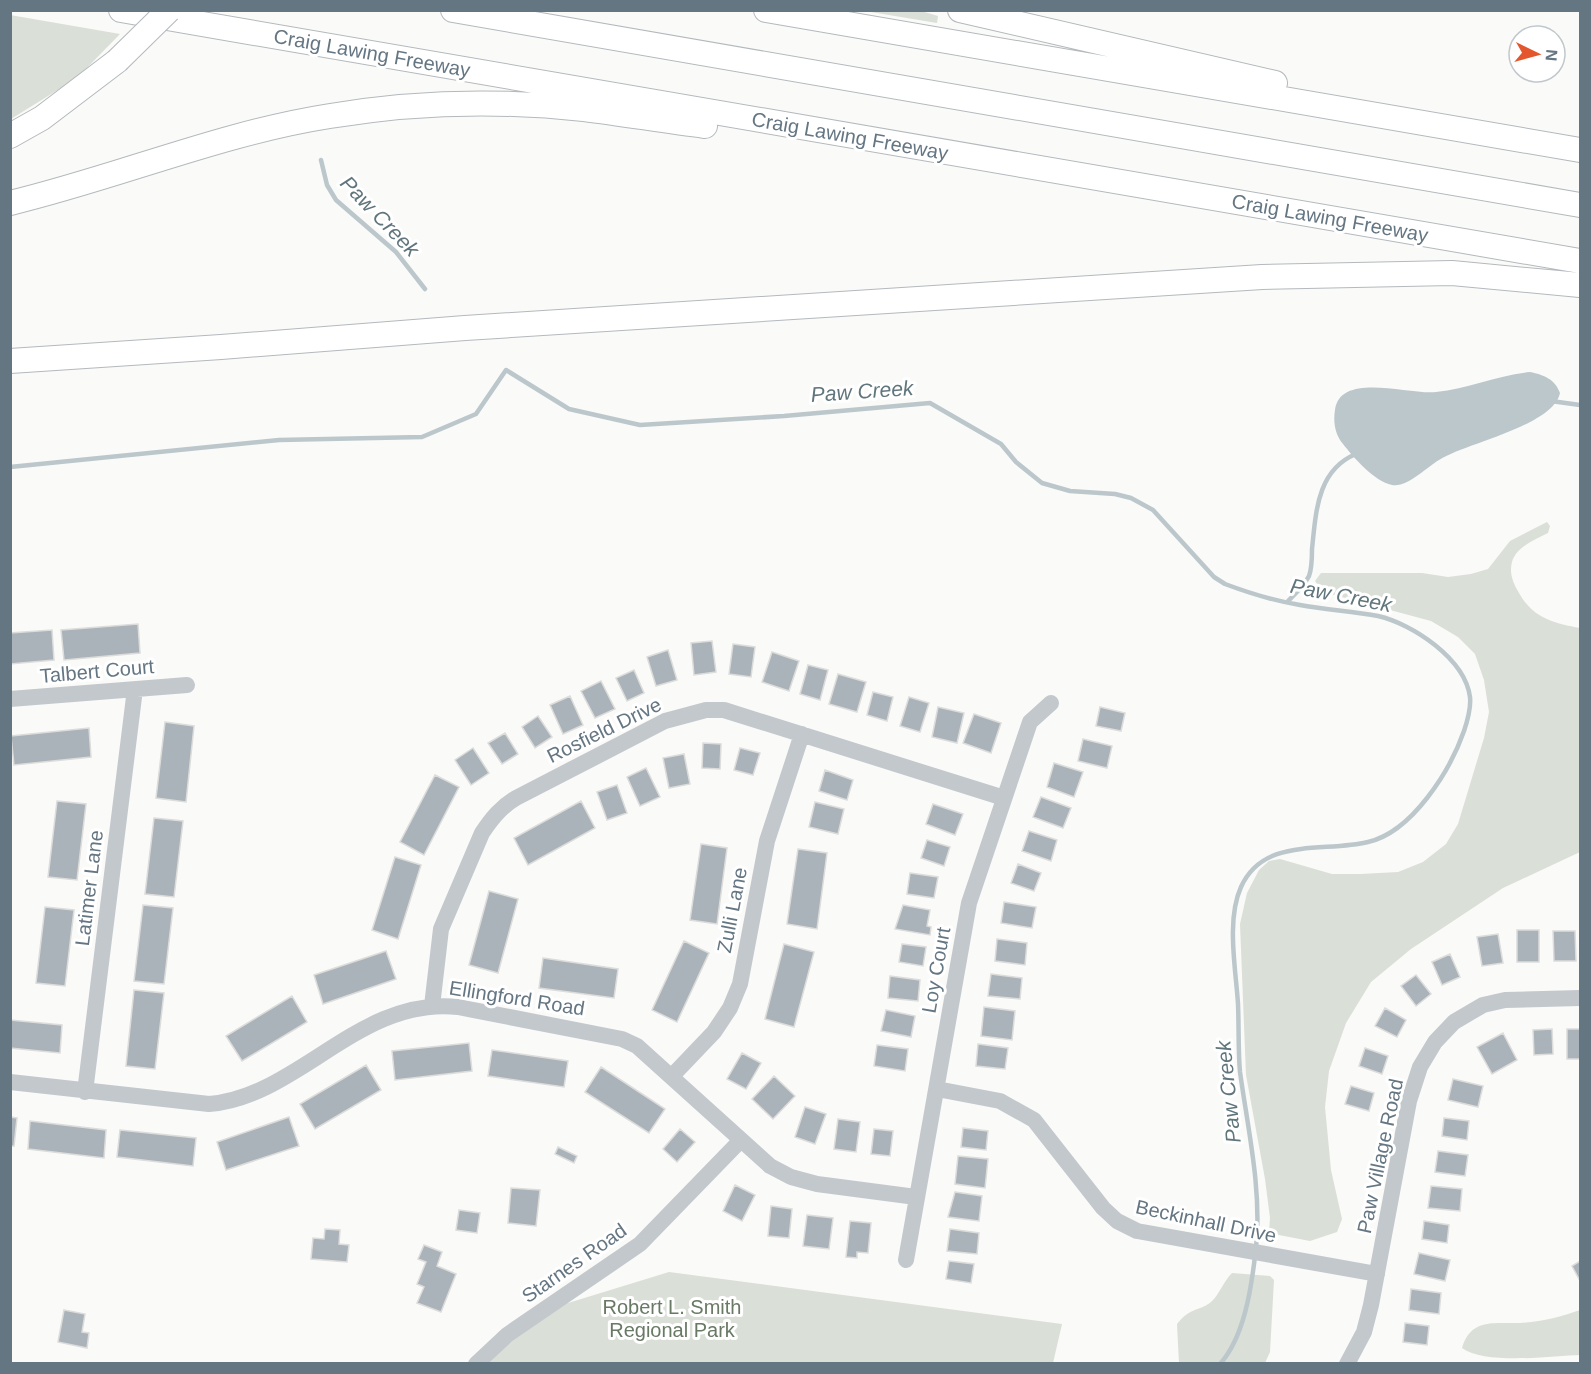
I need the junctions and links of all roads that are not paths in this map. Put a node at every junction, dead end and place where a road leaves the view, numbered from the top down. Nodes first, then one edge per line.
1 (121, 10) edge
2 (169, 10) edge
3 (453, 10) edge
4 (766, 10) edge
5 (960, 10) edge
6 (1404, 120) junction
7 (10, 136) edge
8 (1581, 150) edge
9 (967, 157) junction
10 (10, 203) edge
11 (1581, 205) edge
12 (1581, 261) edge
13 (1581, 285) edge
14 (10, 360) edge
15 (188, 685) dead end
16 (135, 689) junction
17 (10, 699) edge
18 (1051, 703) dead end
19 (802, 734) junction
20 (1004, 798) junction
21 (1581, 998) edge
22 (432, 1006) junction
23 (672, 1076) junction
24 (10, 1082) edge
25 (937, 1089) junction
26 (85, 1092) junction
27 (741, 1140) junction
28 (916, 1197) junction
29 (906, 1260) dead end
30 (1377, 1274) junction
31 (1354, 1361) edge
32 (476, 1364) edge

1 - 9 highway, Craig Lawing Freeway
2 - 7 highway, bridge
3 - 11 highway
4 - 6 highway
5 - 6 highway
6 - 8 highway
9 - 10 highway
9 - 12 highway, Craig Lawing Freeway
13 - 14 highway
15 - 16 street, Talbert Court
16 - 17 street, Talbert Court
16 - 26 street, Latimer Lane
18 - 20 street, Loy Court
19 - 20 street, Rosfield Drive
19 - 22 street, Rosfield Drive
19 - 23 street, Zulli Lane
20 - 25 street, Loy Court
21 - 30 street, Paw Village Road
22 - 23 street, Ellingford Road
22 - 26 street, Ellingford Road
23 - 27 street, Ellingford Road
24 - 26 street, Ellingford Road
25 - 28 street, Loy Court
25 - 30 street, Beckinhall Drive
27 - 28 street, Ellingford Road
27 - 32 street, Starnes Road
28 - 29 street, Loy Court
30 - 31 street, Paw Village Road

